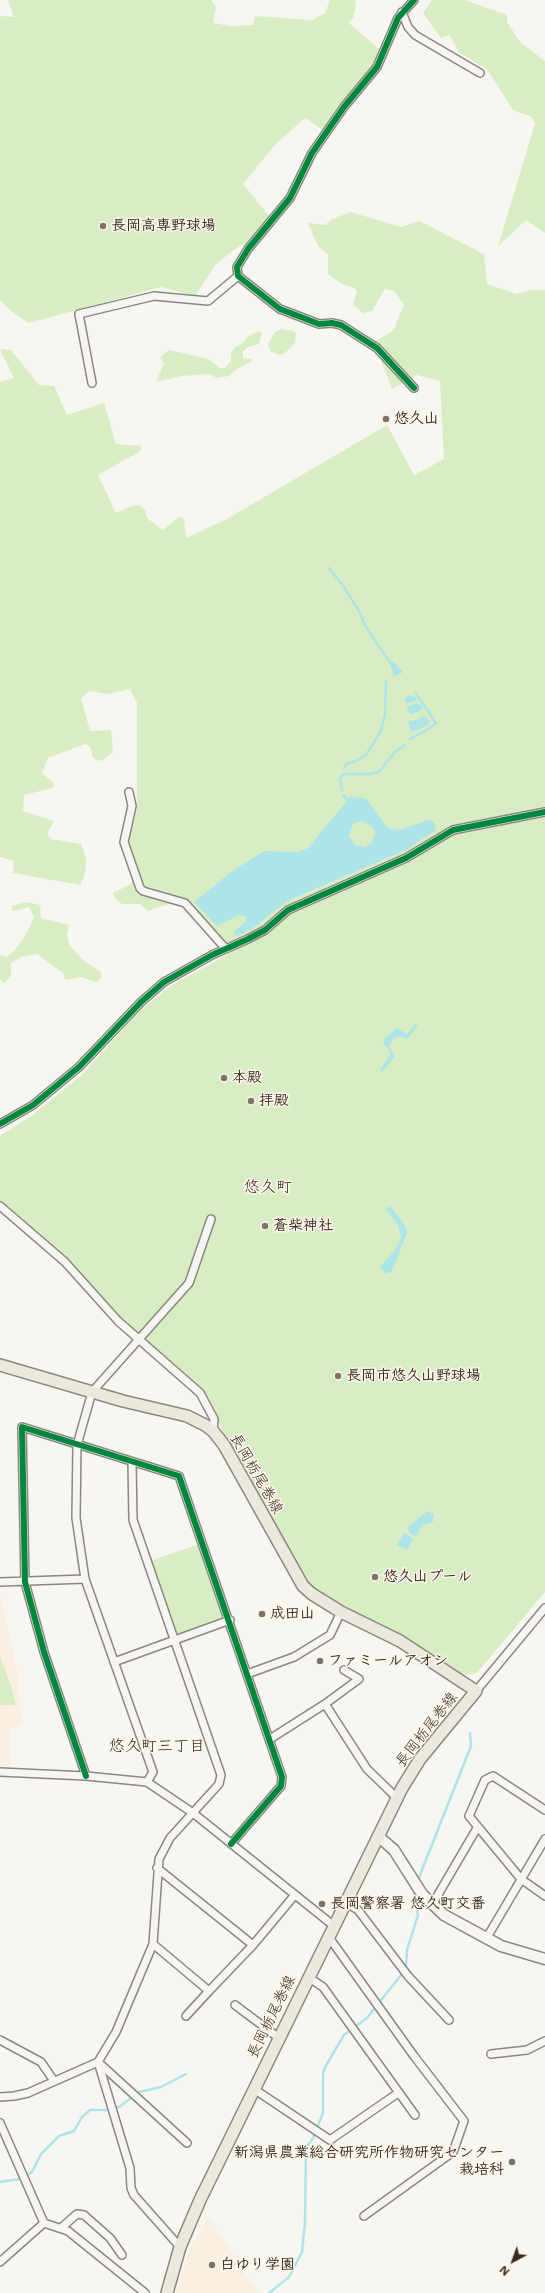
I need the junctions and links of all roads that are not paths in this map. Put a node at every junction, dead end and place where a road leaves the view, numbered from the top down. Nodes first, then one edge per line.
1 (414, 0) edge
2 (402, 12) junction
3 (480, 73) dead end
4 (238, 276) junction
5 (92, 383) dead end
6 (414, 388) dead end
7 (129, 792) dead end
8 (545, 812) edge
9 (225, 948) junction
10 (0, 1124) edge
11 (0, 1206) edge
12 (211, 1219) dead end
13 (139, 1340) junction
14 (0, 1365) edge
15 (92, 1392) junction
16 (213, 1431) junction
17 (77, 1445) junction
18 (132, 1462) junction
19 (84, 1579) junction
20 (0, 1582) edge
21 (25, 1582) junction
22 (545, 1608) edge
23 (341, 1612) junction
24 (230, 1620) junction
25 (174, 1639) junction
26 (114, 1662) junction
27 (344, 1670) dead end
28 (247, 1674) junction
29 (476, 1691) junction
30 (325, 1704) junction
31 (270, 1739) junction
32 (0, 1772) edge
33 (86, 1776) junction
34 (147, 1782) junction
35 (397, 1798) junction
36 (545, 1810) edge
37 (193, 1813) junction
38 (477, 1828) junction
39 (378, 1836) junction
40 (545, 1839) edge
41 (231, 1844) junction
42 (157, 1868) junction
43 (521, 1879) junction
44 (294, 1896) junction
45 (545, 1896) edge
46 (345, 1902) junction
47 (432, 1905) junction
48 (334, 1926) junction
49 (328, 1936) junction
50 (486, 1939) junction
51 (153, 1944) junction
52 (253, 1945) junction
53 (545, 1959) edge
54 (308, 1977) junction
55 (209, 1991) junction
56 (235, 2005) dead end
57 (186, 2016) dead end
58 (449, 2020) dead end
59 (279, 2038) junction
60 (0, 2040) edge
61 (545, 2041) edge
62 (491, 2054) dead end
63 (98, 2062) junction
64 (54, 2081) junction
65 (254, 2089) junction
66 (398, 2093) junction
67 (0, 2097) edge
68 (415, 2115) dead end
69 (0, 2123) edge
70 (187, 2143) dead end
71 (364, 2216) dead end
72 (44, 2223) junction
73 (61, 2228) junction
74 (180, 2247) junction
75 (122, 2255) dead end
76 (0, 2262) edge
77 (145, 2293) edge
78 (167, 2293) edge

1 - 2 street
2 - 3 street
2 - 4 street
4 - 5 street
4 - 6 street
7 - 9 street
8 - 9 street
9 - 10 street
11 - 13 street
12 - 13 street
13 - 15 street
13 - 16 street
14 - 15 main road, 長岡栃尾巻線
15 - 16 main road, 長岡栃尾巻線
15 - 17 street
16 - 23 main road, 長岡栃尾巻線
17 - 18 street
17 - 19 street
17 - 21 street
18 - 24 street
18 - 25 street
19 - 21 street
19 - 26 street
20 - 21 street
21 - 33 street
22 - 29 street
23 - 28 street
23 - 29 main road, 長岡栃尾巻線
24 - 25 street
24 - 28 street
25 - 26 street
25 - 37 street
26 - 34 street
27 - 30 street
28 - 31 street
29 - 35 main road, 長岡栃尾巻線
30 - 31 street
30 - 35 street
31 - 41 street
32 - 33 street
33 - 34 street
34 - 37 street
35 - 39 main road, 長岡栃尾巻線
36 - 38 street
37 - 41 street
37 - 42 street
38 - 43 street
38 - 47 street
39 - 46 main road, 長岡栃尾巻線
39 - 47 street
40 - 43 street
41 - 44 street
42 - 51 street
42 - 52 street
43 - 45 street
43 - 50 street
44 - 48 street
44 - 52 street
46 - 48 main road, 長岡栃尾巻線
46 - 58 street
47 - 50 street
48 - 49 main road, 長岡栃尾巻線
49 - 54 main road, 長岡栃尾巻線
49 - 71 street
50 - 53 street
51 - 55 street
51 - 63 street
52 - 55 street
54 - 59 main road, 長岡栃尾巻線
54 - 66 street
55 - 57 street
56 - 59 street
59 - 65 main road, 長岡栃尾巻線
60 - 64 street
61 - 62 street
63 - 64 street
63 - 70 street
63 - 74 street
64 - 67 street
65 - 66 street
65 - 74 main road, 長岡栃尾巻線
66 - 68 street
69 - 72 street
72 - 73 street
72 - 76 street
73 - 75 street
73 - 77 street
74 - 78 main road, 長岡栃尾巻線

